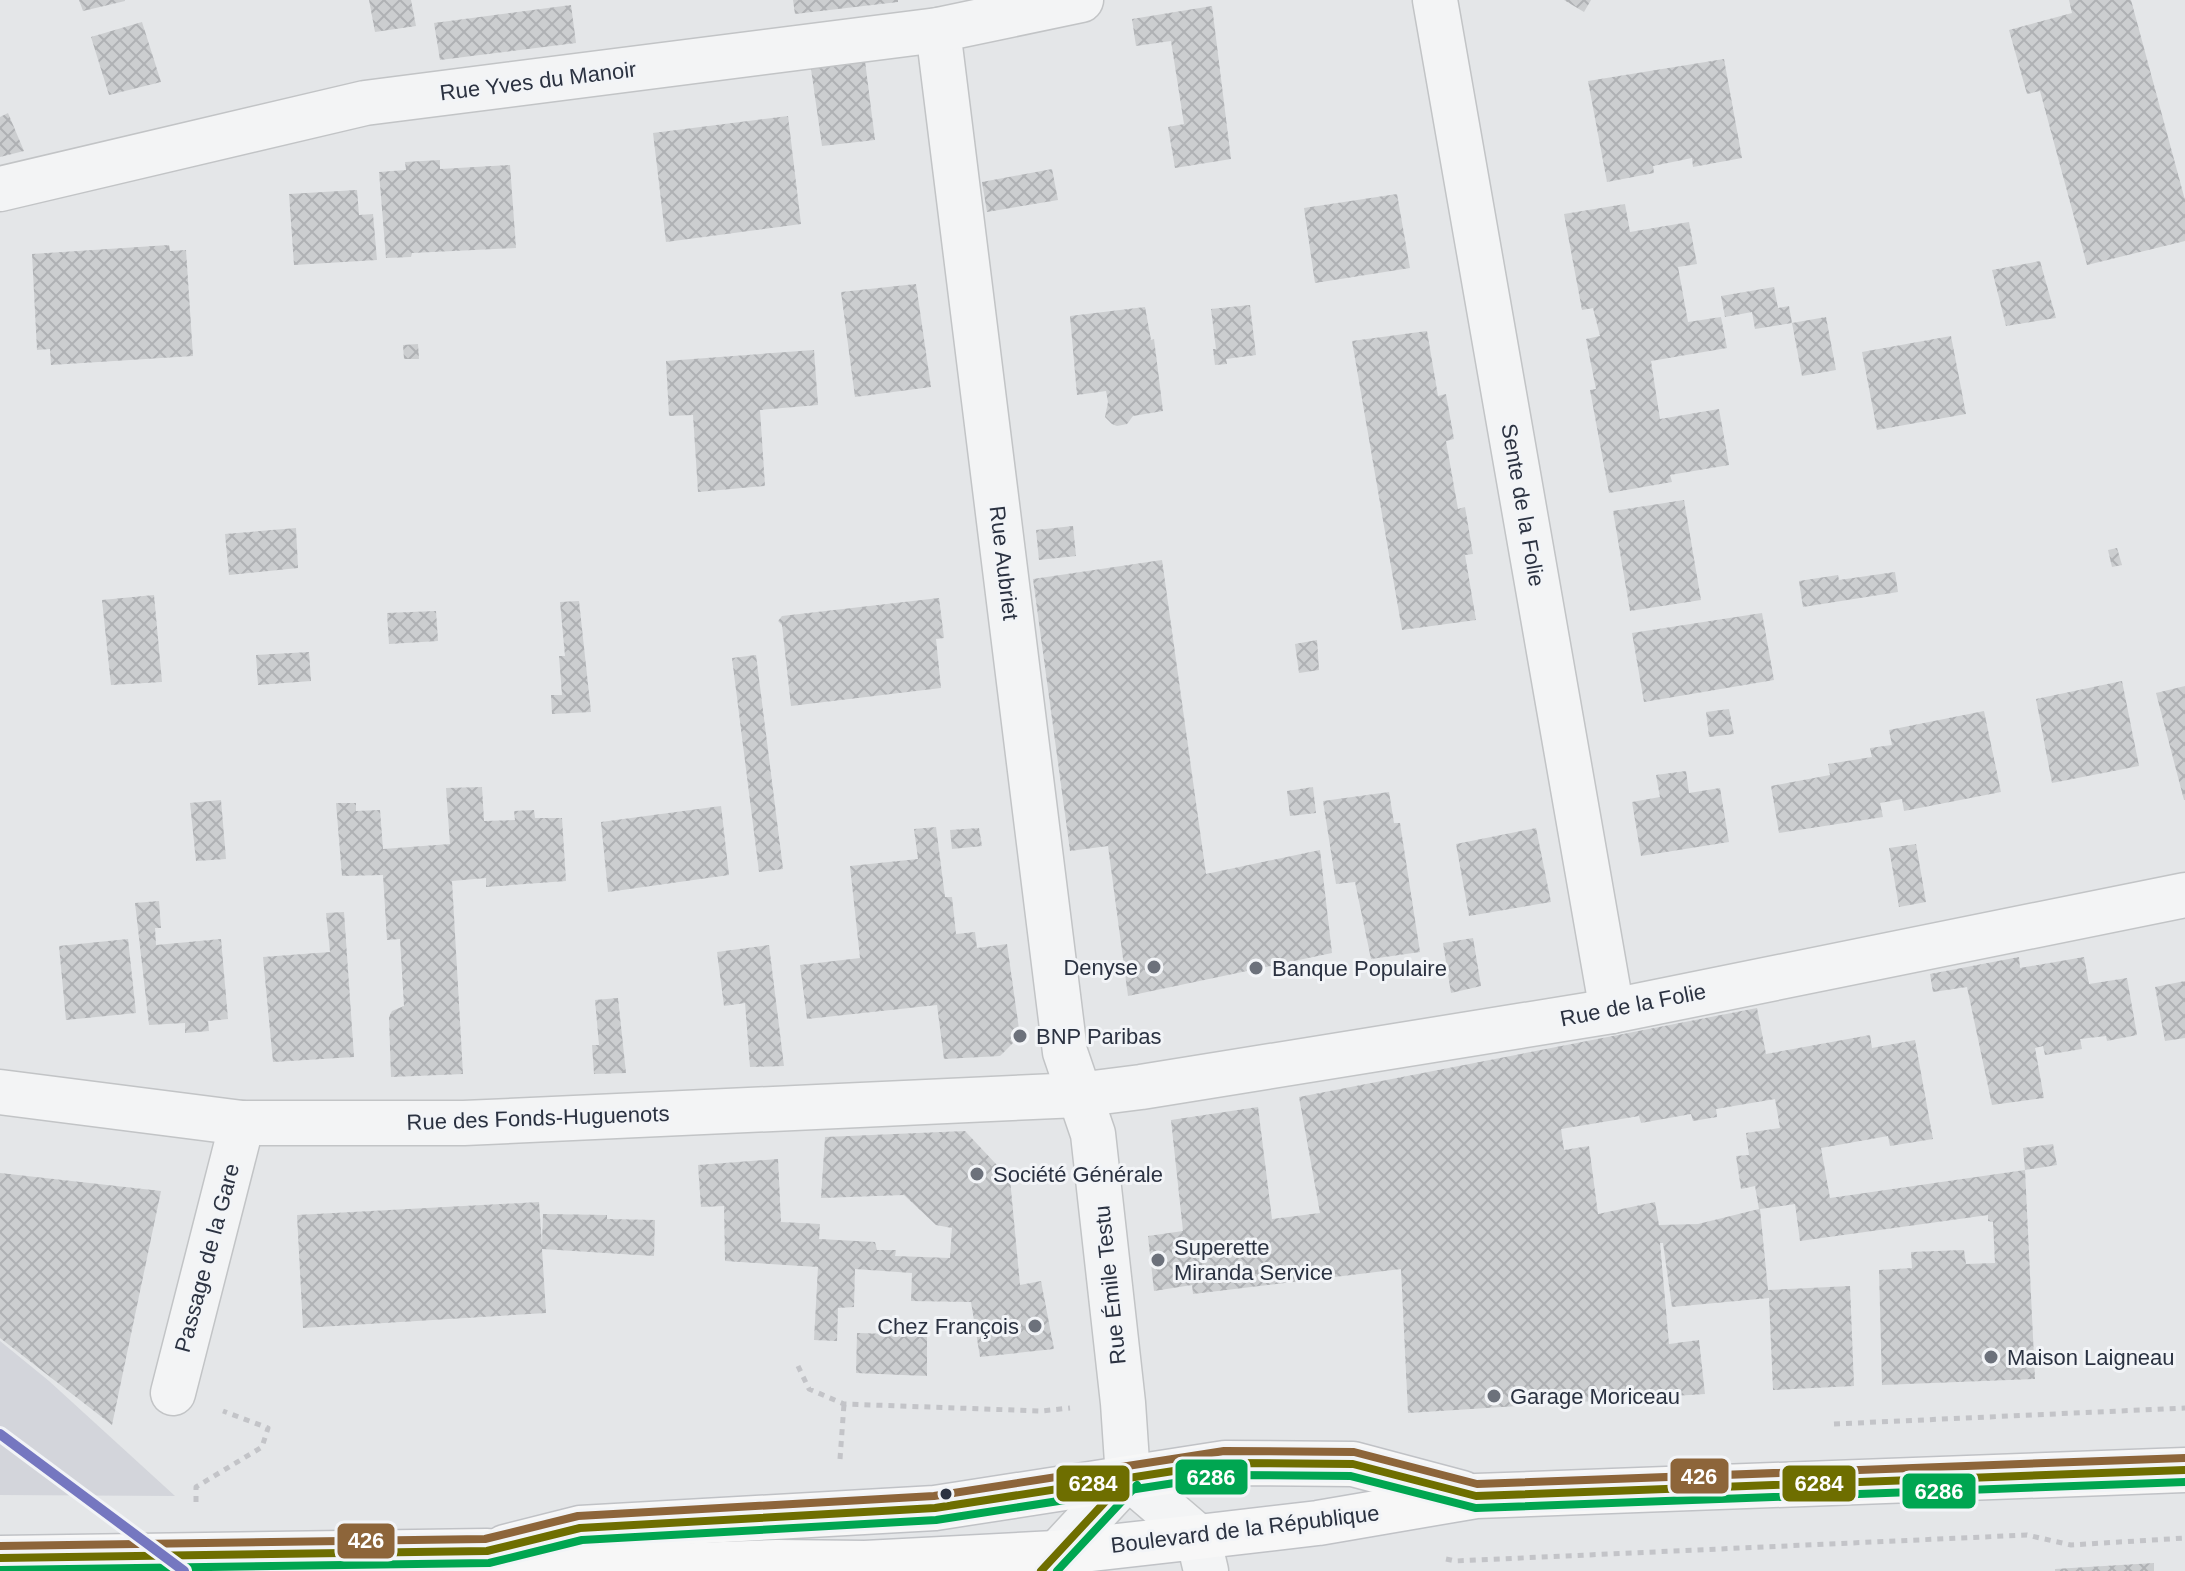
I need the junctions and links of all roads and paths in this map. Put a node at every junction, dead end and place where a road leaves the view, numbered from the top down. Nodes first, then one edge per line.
1 (1081, 0) edge
2 (1435, 0) edge
3 (938, 30) junction
4 (0, 189) edge
5 (2185, 895) edge
6 (1612, 1011) junction
7 (0, 1092) edge
8 (1078, 1095) junction
9 (242, 1123) junction
10 (798, 1366) dead end
11 (173, 1393) joint
12 (1123, 1403) junction
13 (844, 1404) junction
14 (840, 1459) dead end
15 (2185, 1470) edge
16 (1128, 1477) junction
17 (207, 1479) dead end
18 (1476, 1496) junction
19 (2185, 1538) edge
20 (487, 1551) junction
21 (1202, 1554) edge
22 (1439, 1557) dead end
23 (0, 1558) edge
24 (1048, 1562) edge

1 - 3 street, Rue Yves du Manoir
2 - 6 street, Sente de la Folie
3 - 4 street, Rue Yves du Manoir
3 - 8 street, Rue Aubriet
5 - 6 street, Rue de la Folie
6 - 8 street, Rue de la Folie
7 - 9 street, Rue des Fonds-Huguenots
8 - 9 street, Rue des Fonds-Huguenots
8 - 12 street, Rue Émile Testu
9 - 11 street, Passage de la Gare
10 - 13 path
11 - 17 path
12 - 13 path
12 - 16 street, Rue Émile Testu
13 - 14 path
15 - 18 main road, Boulevard de la République
16 - 18 main road, Boulevard de la République
16 - 20 main road, Boulevard de la République
16 - 21 street
16 - 24 street
18 - 21 main road, Boulevard de la République
19 - 22 path
20 - 23 main road, Boulevard de la République
20 - 24 main road, Boulevard de la République
21 - 24 main road, Boulevard de la République

